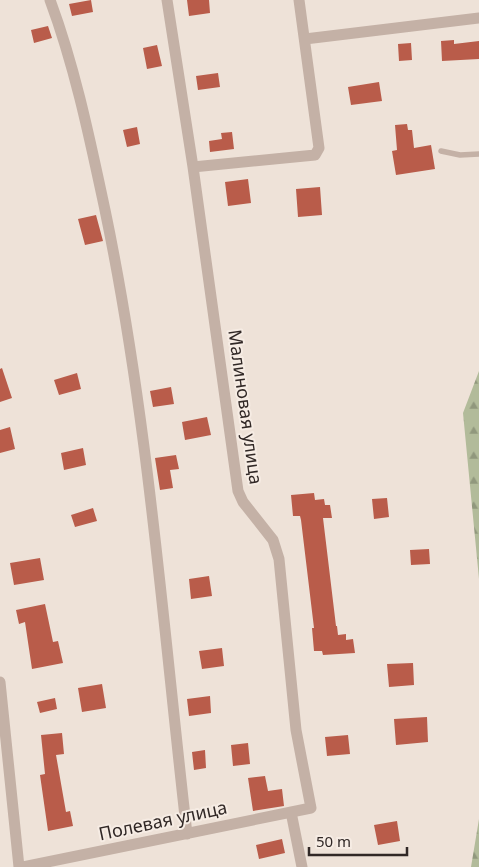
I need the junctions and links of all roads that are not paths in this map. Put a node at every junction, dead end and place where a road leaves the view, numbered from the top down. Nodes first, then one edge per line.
1 (50, 0) edge
2 (167, 0) edge
3 (299, 0) edge
4 (479, 18) edge
5 (304, 40) junction
6 (441, 151) dead end
7 (479, 154) edge
8 (193, 167) junction
9 (0, 682) edge
10 (311, 808) joint
11 (291, 812) junction
12 (187, 834) junction
13 (21, 867) edge
14 (302, 867) edge

1 - 12 street
2 - 8 street, Малиновая улица
3 - 5 street
4 - 5 street
5 - 8 street
6 - 7 lane
8 - 10 street, Малиновая улица
9 - 13 street
10 - 11 street, Полевая улица
11 - 12 street, Полевая улица
11 - 14 street
12 - 13 street, Полевая улица

